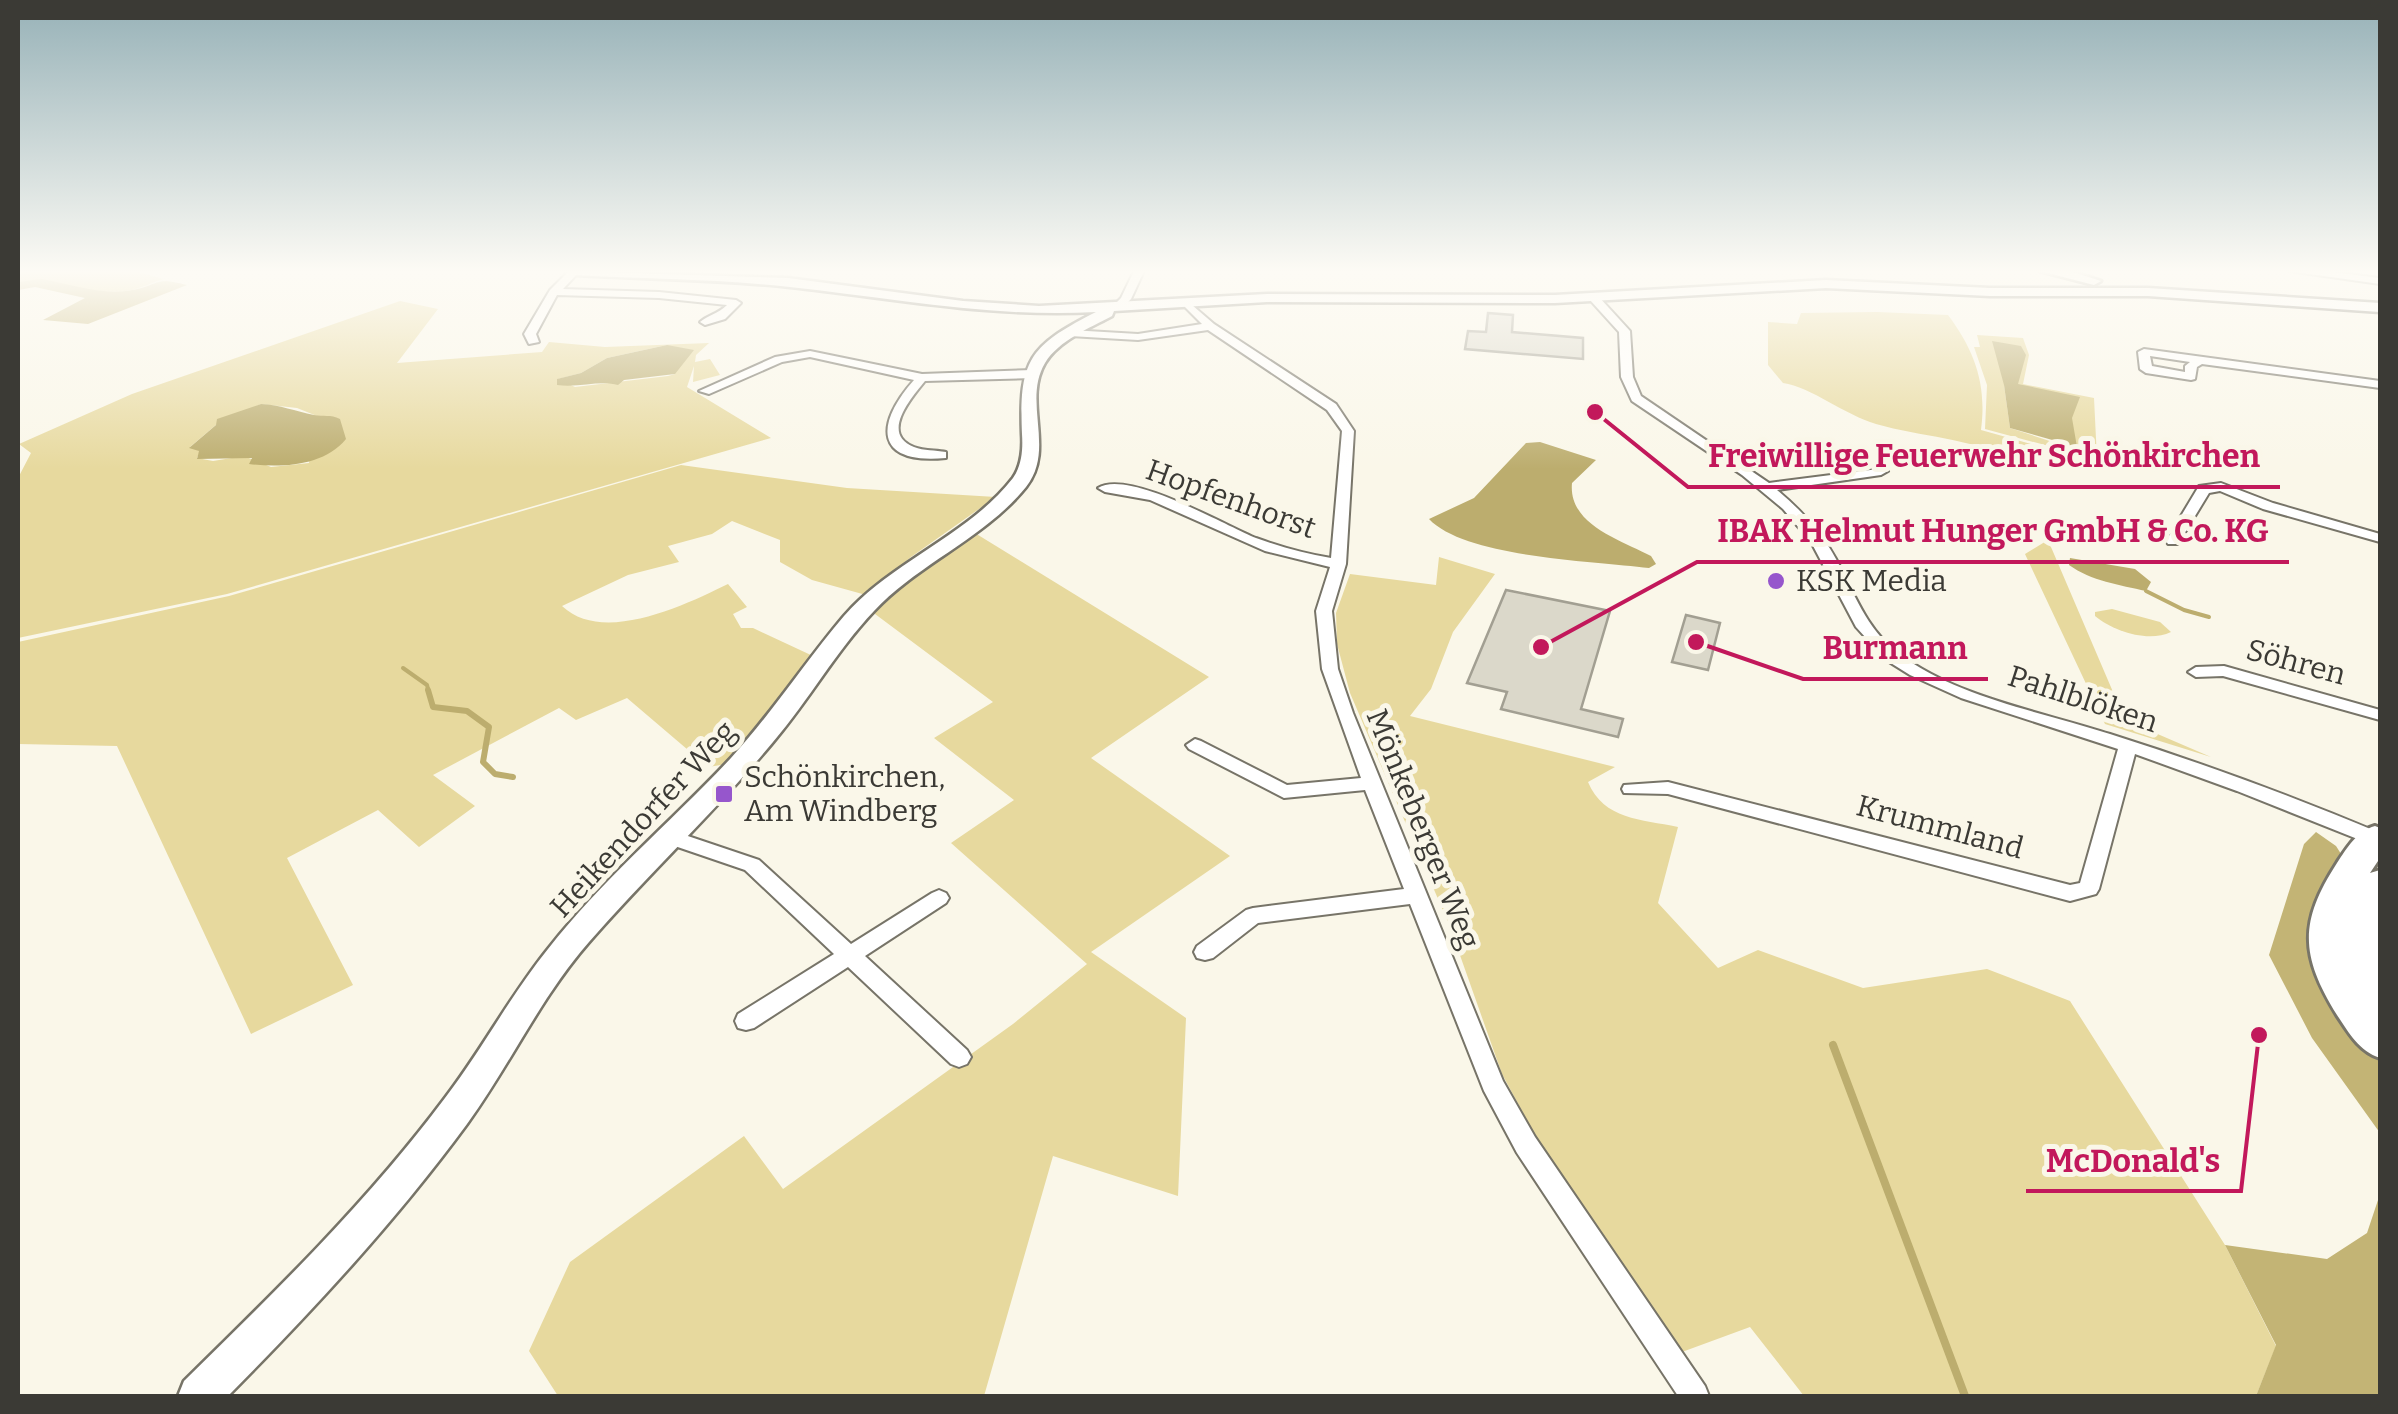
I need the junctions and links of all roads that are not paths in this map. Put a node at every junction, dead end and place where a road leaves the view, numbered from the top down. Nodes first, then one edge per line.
1 (531, 337) edge
2 (1065, 337) edge
3 (1088, 337) edge
4 (1138, 337) edge
5 (1227, 337) edge
6 (1624, 337) edge
7 (533, 342) dead end
8 (2200, 360) dead end
9 (1033, 374) junction
10 (922, 378) junction
11 (2380, 384) edge
12 (705, 391) dead end
13 (941, 455) dead end
14 (1881, 471) dead end
15 (1766, 487) junction
16 (1104, 488) dead end
17 (2380, 538) edge
18 (2173, 541) dead end
19 (1338, 564) junction
20 (2196, 672) dead end
21 (2380, 715) edge
22 (1196, 745) dead end
23 (2128, 746) junction
24 (1373, 783) junction
25 (1631, 788) dead end
26 (670, 838) junction
27 (2379, 838) edge
28 (2380, 884) edge
29 (1418, 894) junction
30 (939, 898) dead end
31 (1205, 952) dead end
32 (850, 955) junction
33 (2380, 998) edge
34 (746, 1021) dead end
35 (2380, 1040) edge
36 (959, 1058) dead end
37 (199, 1396) edge
38 (1694, 1396) edge

1 - 7 street
2 - 9 main road
3 - 4 street
5 - 19 street, Mönkeberger Weg
6 - 15 street, Pahlblöken
8 - 11 street
9 - 10 street
9 - 26 main road, Heikendorfer Weg
10 - 12 street
10 - 13 street
14 - 15 street
15 - 23 street, Pahlblöken
16 - 19 street, Hopfenhorst
17 - 18 street
19 - 24 street, Mönkeberger Weg
20 - 21 street, Söhren
22 - 24 street
23 - 25 street, Krummland
23 - 27 street, Pahlblöken
24 - 29 street, Mönkeberger Weg
26 - 32 street
26 - 37 main road, Heikendorfer Weg
27 - 35 highway
28 - 33 highway
29 - 31 street
29 - 38 street, Mönkeberger Weg
30 - 32 street
32 - 34 street
32 - 36 street

